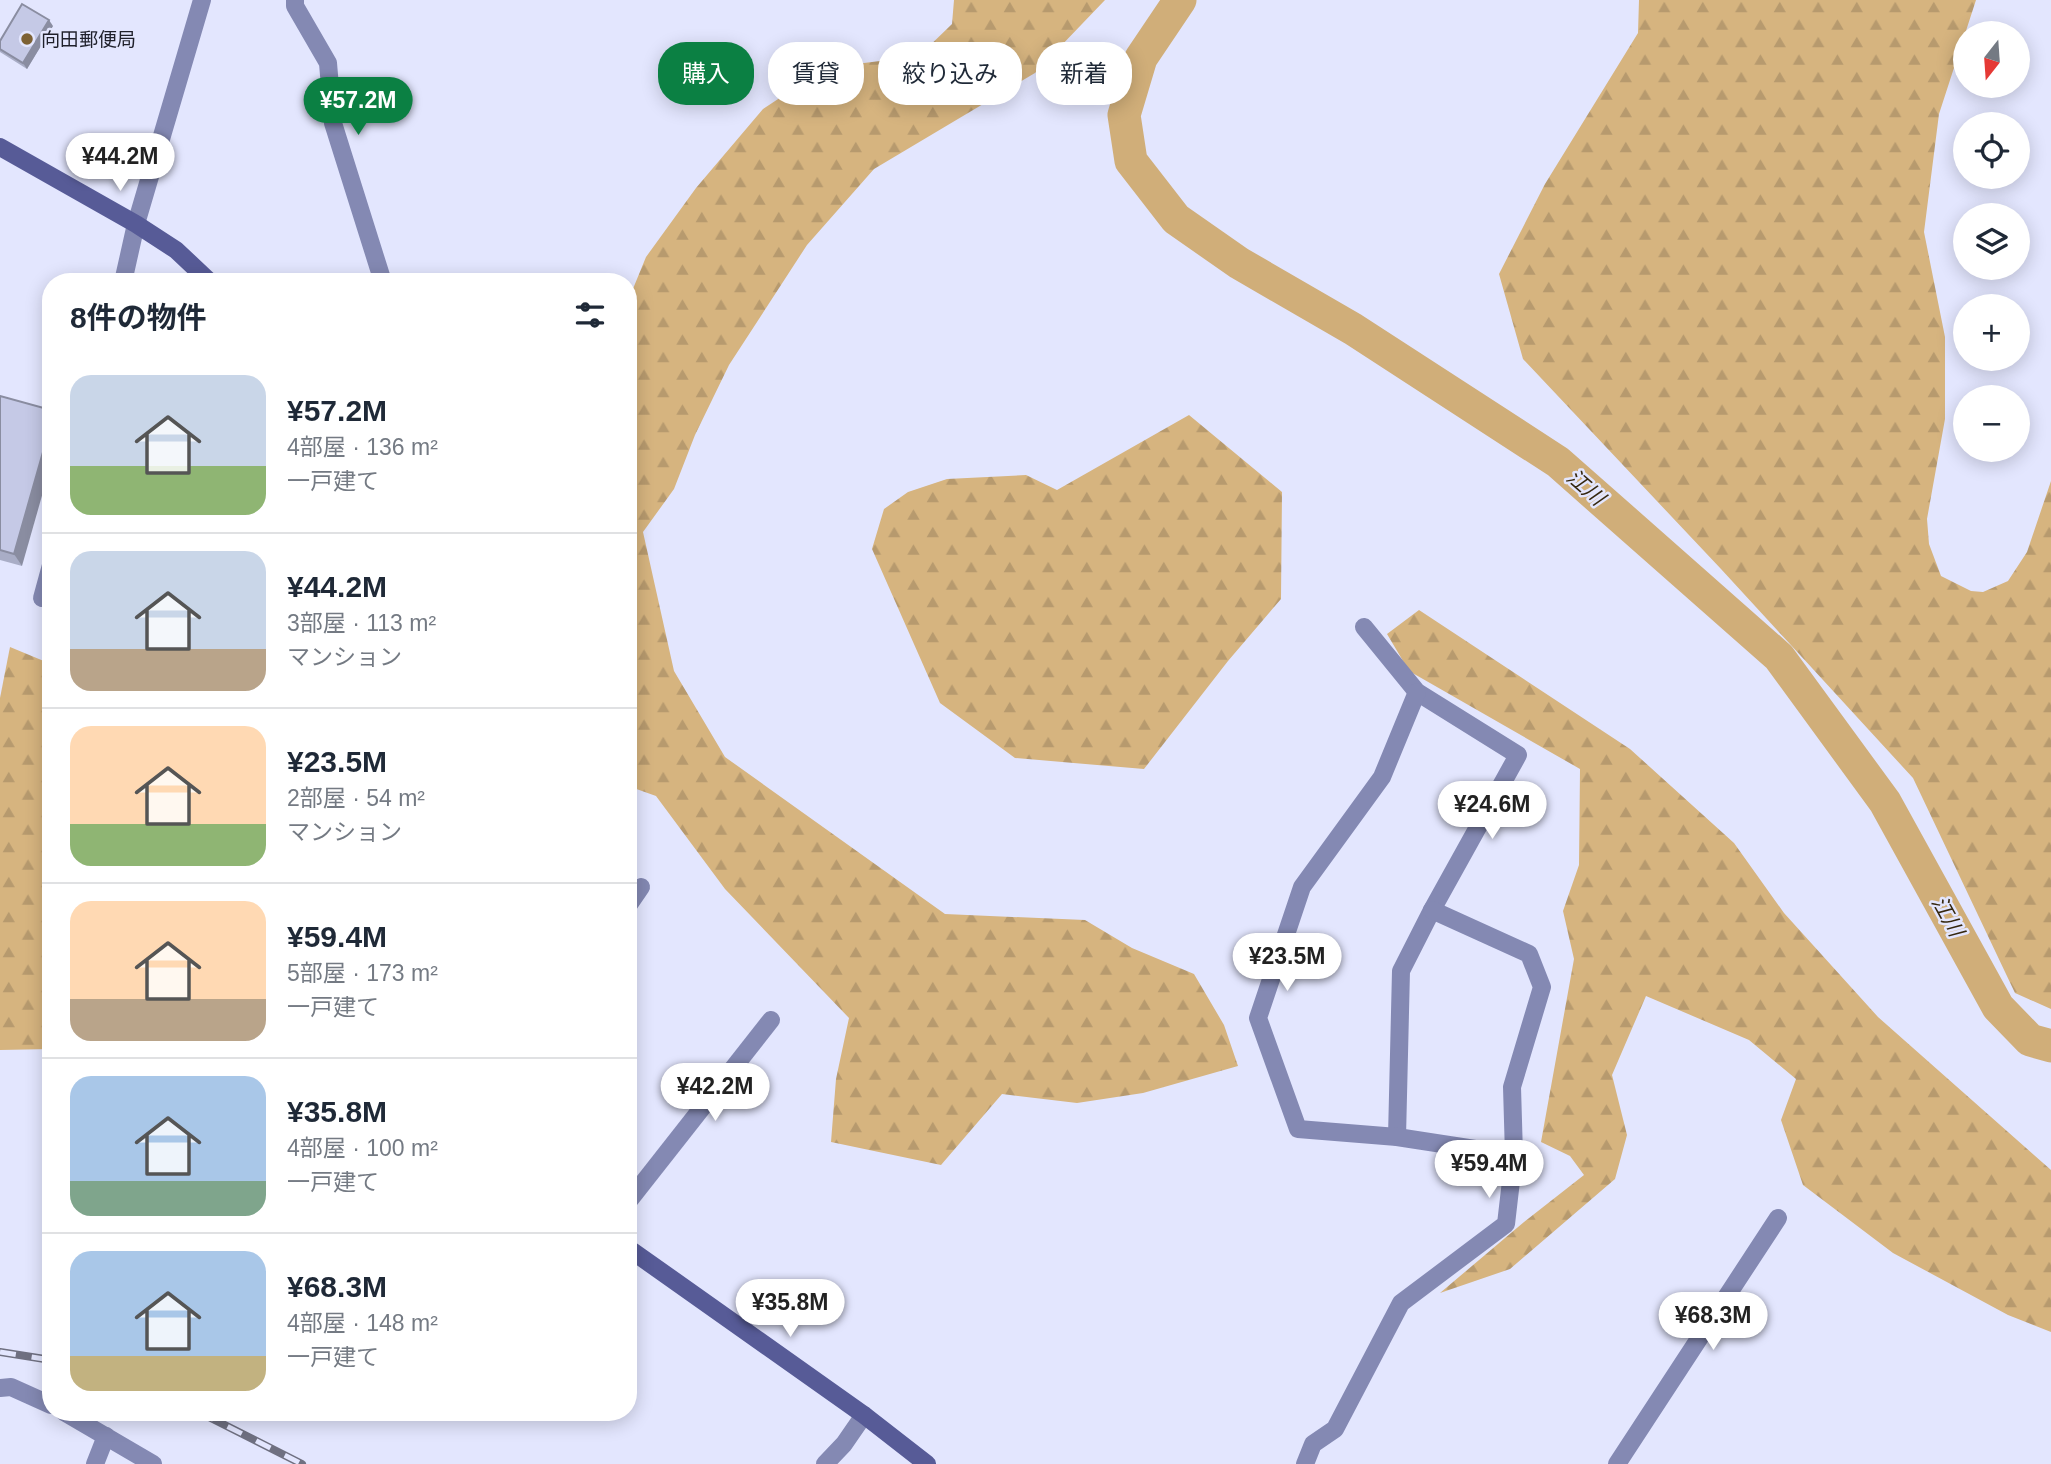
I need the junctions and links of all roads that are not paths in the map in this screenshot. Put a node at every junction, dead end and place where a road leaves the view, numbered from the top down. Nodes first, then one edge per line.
1 (202, 0) edge
2 (295, 0) edge
3 (0, 147) edge
4 (136, 224) junction
5 (125, 273) edge
6 (201, 273) edge
7 (380, 273) edge
8 (1364, 627) dead end
9 (1417, 692) junction
10 (641, 887) dead end
11 (637, 893) edge
12 (1432, 910) junction
13 (771, 1020) dead end
14 (1398, 1137) junction
15 (1514, 1155) junction
16 (637, 1191) edge
17 (1778, 1218) dead end
18 (637, 1254) edge
19 (0, 1388) edge
20 (42, 1401) edge
21 (864, 1415) junction
22 (80, 1421) edge
23 (106, 1436) junction
24 (94, 1464) edge
25 (153, 1464) edge
26 (825, 1464) edge
27 (928, 1464) edge
28 (1305, 1464) edge
29 (1617, 1464) edge

1 - 4 street
2 - 7 street
3 - 4 street
4 - 5 street
4 - 6 street
8 - 9 street
9 - 12 street
9 - 14 street
10 - 11 street
12 - 14 street
12 - 15 street
13 - 16 street
14 - 15 street
15 - 28 street
17 - 29 street
18 - 21 street
19 - 20 street
21 - 26 street
21 - 27 street
22 - 23 street
23 - 24 street
23 - 25 street

